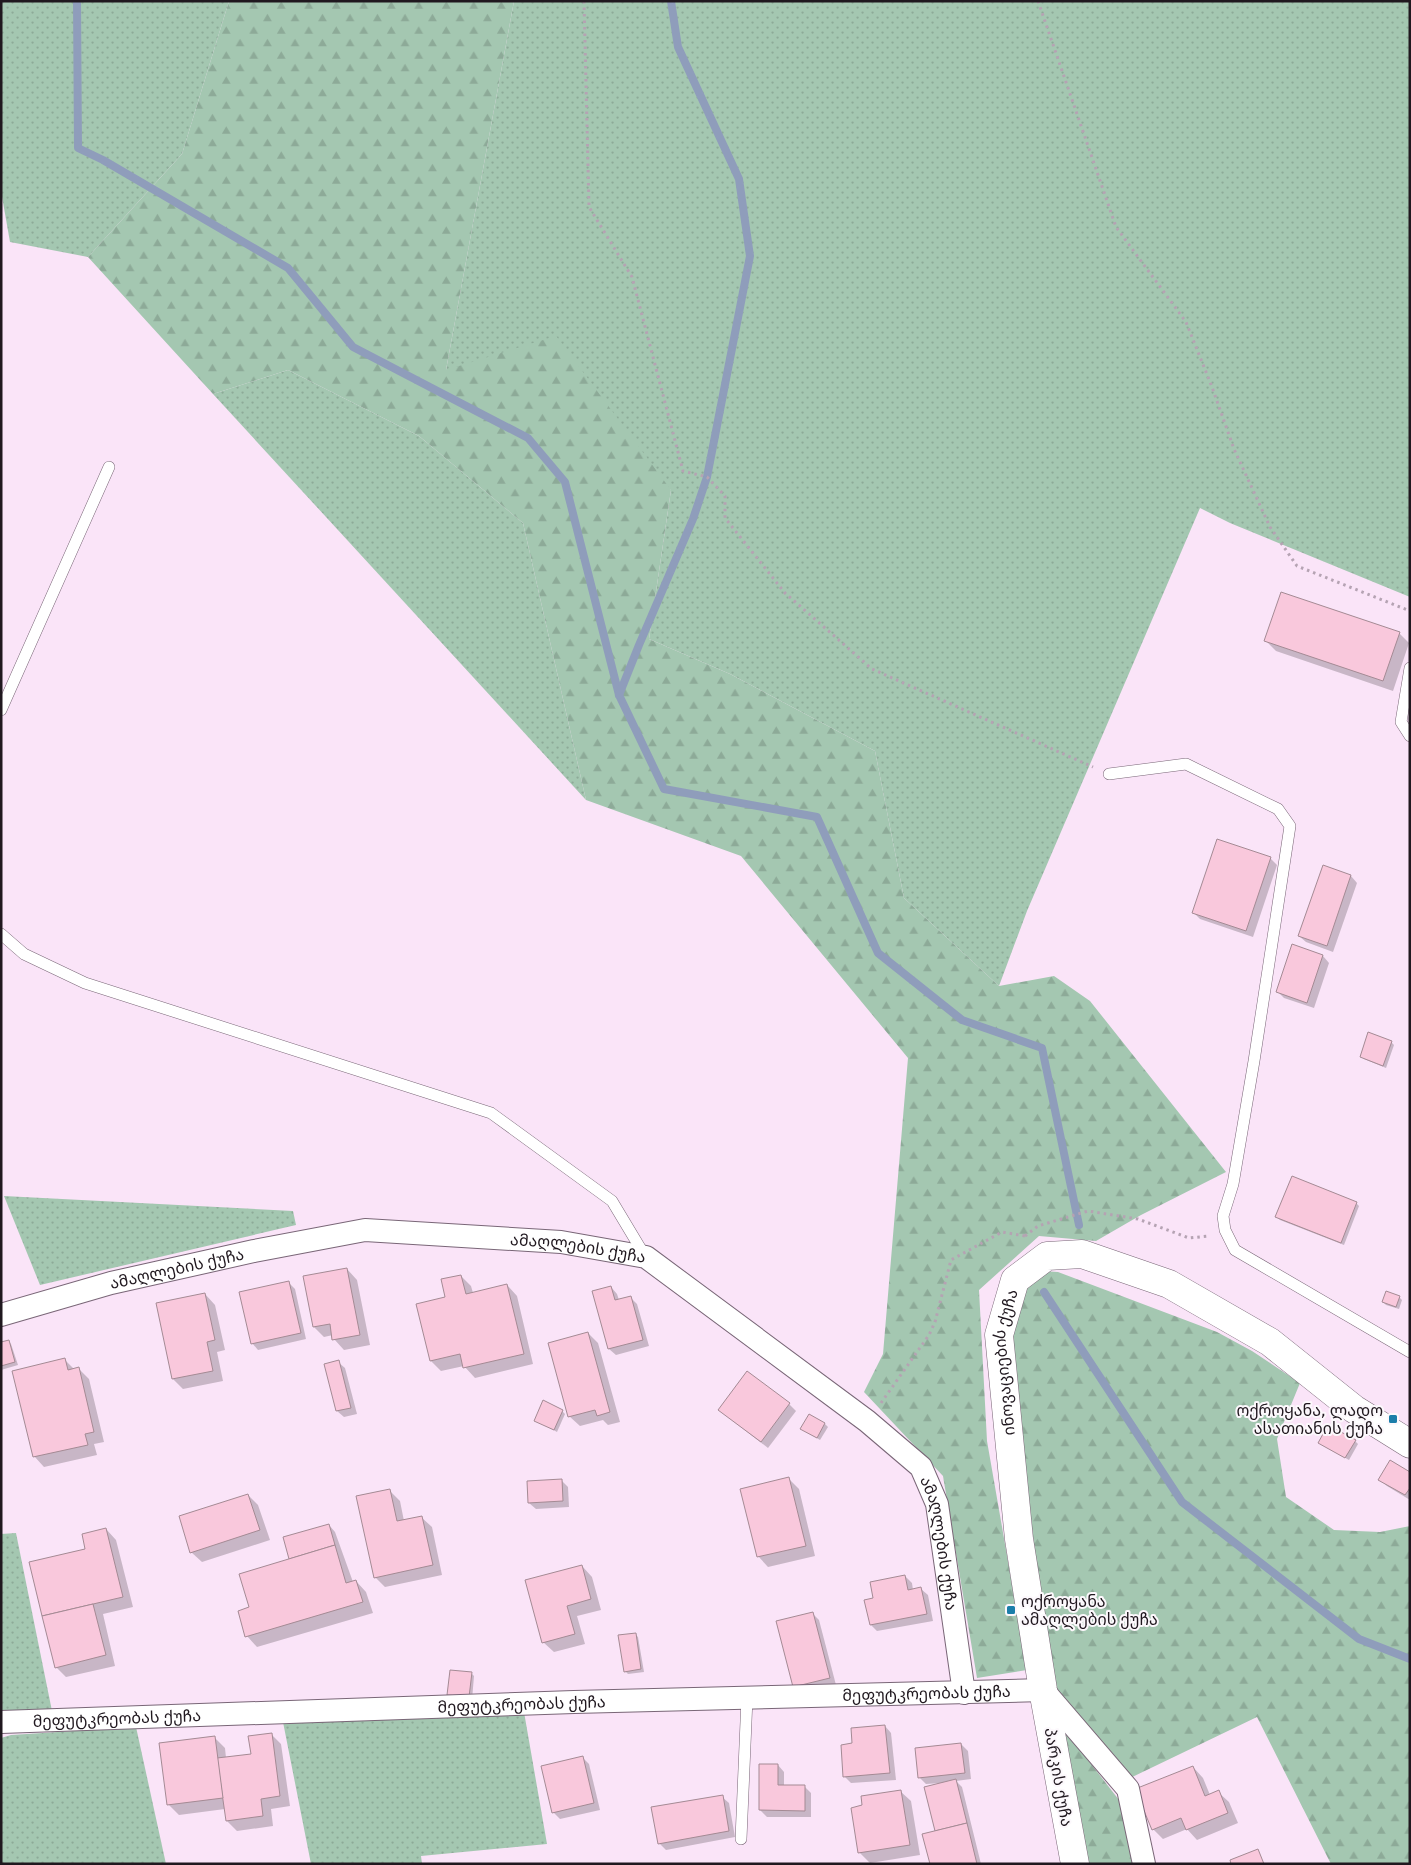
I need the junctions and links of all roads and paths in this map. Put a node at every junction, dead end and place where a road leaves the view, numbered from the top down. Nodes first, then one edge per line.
1 (584, 1) edge
2 (1038, 1) edge
3 (109, 467) dead end
4 (1410, 611) edge
5 (1410, 668) edge
6 (1, 710) edge
7 (1410, 736) edge
8 (1109, 774) joint
9 (1, 934) edge
10 (1225, 1230) junction
11 (646, 1257) junction
12 (1, 1315) edge
13 (1410, 1352) edge
14 (867, 1422) junction
15 (1410, 1444) edge
16 (1044, 1690) junction
17 (964, 1693) junction
18 (747, 1698) junction
19 (1, 1722) edge
20 (741, 1839) dead end
21 (1075, 1864) edge
22 (1144, 1864) edge

1 - 8 path
2 - 4 path
3 - 6 lane
5 - 7 lane
8 - 10 lane
9 - 11 lane
10 - 13 lane
10 - 14 path
11 - 12 street, ამაღლების ქუჩა
11 - 14 street, ამაღლების ქუჩა
14 - 17 street, ამაღლების ქუჩა
15 - 16 street, ინოვაციების ქუჩა
16 - 17 street, მეფუტკრეობას ქუჩა
16 - 21 street, პარკის ქუჩა
16 - 22 street
17 - 18 street, მეფუტკრეობას ქუჩა
18 - 19 street, მეფუტკრეობას ქუჩა
18 - 20 lane

